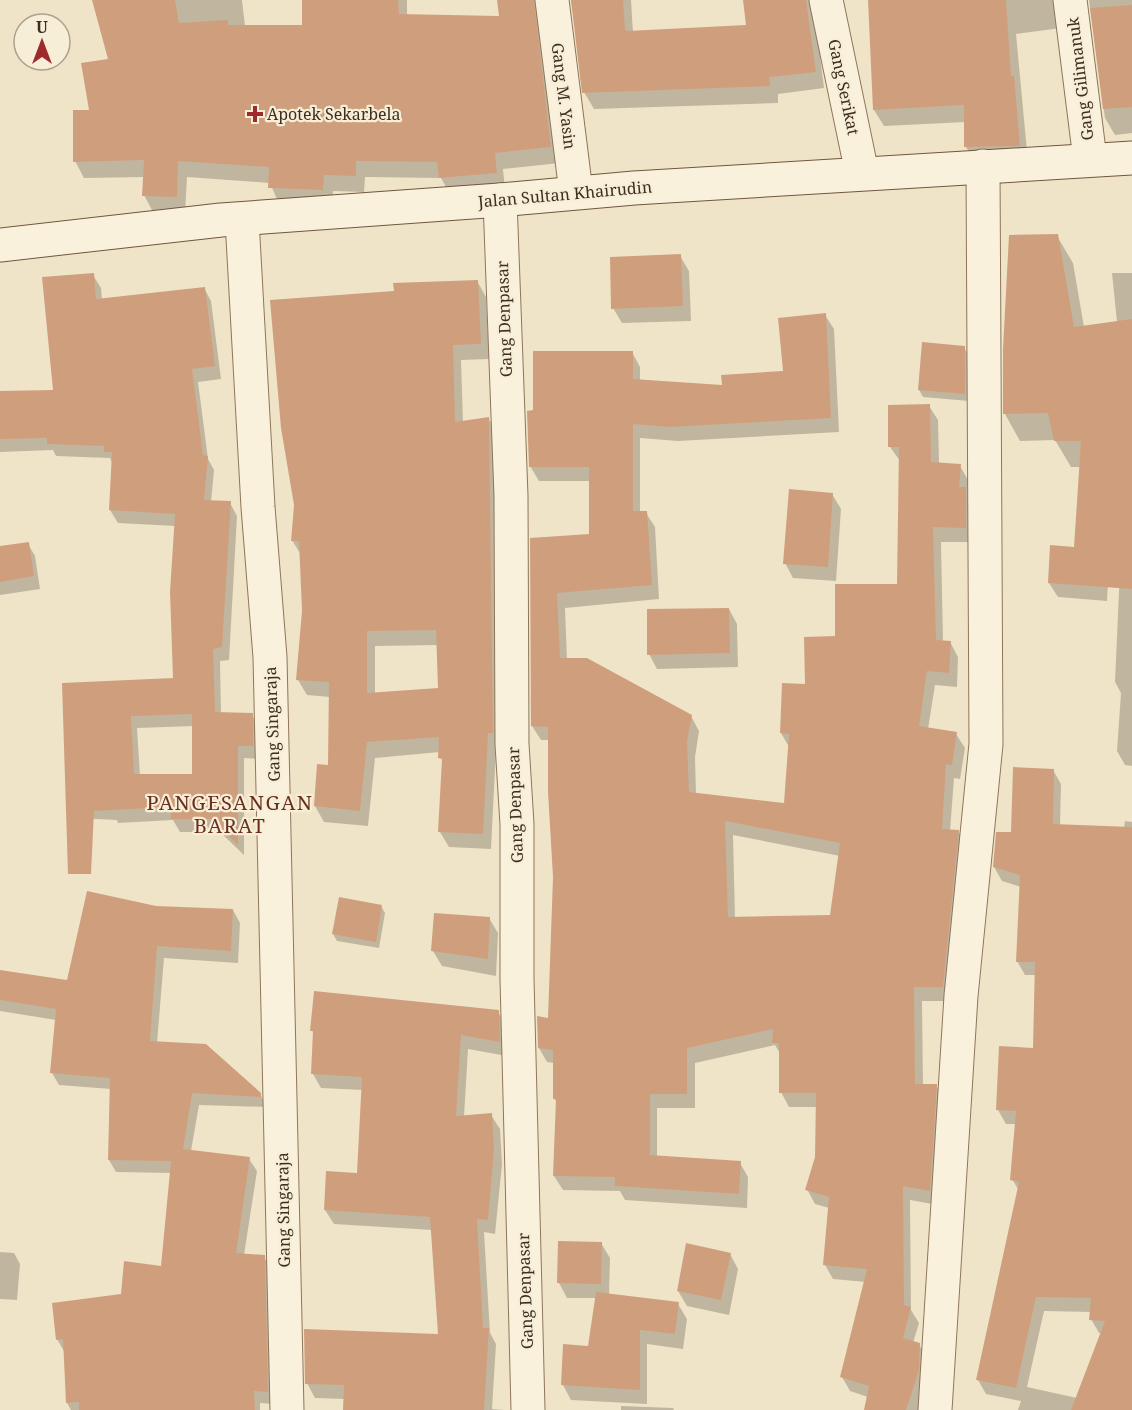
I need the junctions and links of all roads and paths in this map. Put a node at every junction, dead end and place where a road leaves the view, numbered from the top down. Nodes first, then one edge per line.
1 (552, 0) edge
2 (826, 0) edge
3 (1070, 0) edge
4 (1132, 158) edge
5 (1090, 159) junction
6 (983, 166) junction
7 (862, 173) junction
8 (576, 192) junction
9 (500, 200) junction
10 (242, 220) junction
11 (0, 245) edge
12 (287, 1410) edge
13 (528, 1410) edge
14 (934, 1410) edge

1 - 8 street, Gang M. Yasin
2 - 7 street, Gang Serikat
3 - 5 street, Gang Gilimanuk
4 - 5 street, Jalan Sultan Khairudin
5 - 6 street, Jalan Sultan Khairudin
6 - 7 street, Jalan Sultan Khairudin
6 - 14 street
7 - 8 street, Jalan Sultan Khairudin
8 - 9 street, Jalan Sultan Khairudin
9 - 10 street, Jalan Sultan Khairudin
9 - 13 street, Gang Denpasar
10 - 11 street, Jalan Sultan Khairudin
10 - 12 street, Gang Singaraja

